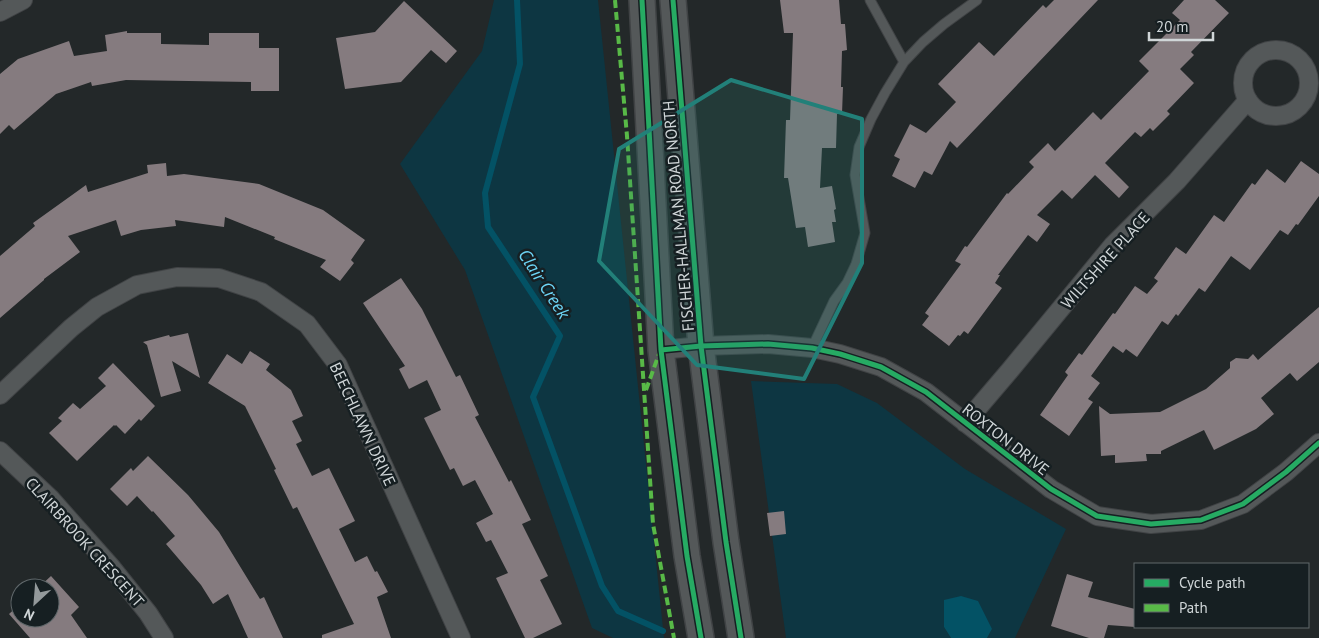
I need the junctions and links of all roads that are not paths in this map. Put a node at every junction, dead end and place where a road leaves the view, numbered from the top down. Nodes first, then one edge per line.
1 (23, 0) edge
2 (642, 0) edge
3 (674, 0) edge
4 (870, 0) edge
5 (977, 0) edge
6 (0, 12) edge
7 (904, 62) junction
8 (1248, 100) dead end
9 (702, 346) junction
10 (812, 348) junction
11 (661, 350) junction
12 (0, 394) edge
13 (964, 422) junction
14 (1319, 443) edge
15 (0, 451) edge
16 (164, 638) edge
17 (461, 638) edge
18 (701, 638) edge
19 (741, 638) edge

1 - 6 street
2 - 11 main road, FISCHER-HALLMAN ROAD NORTH
3 - 9 main road, FISCHER-HALLMAN ROAD NORTH
4 - 7 lane
5 - 7 lane
7 - 10 lane
8 - 13 street, WILTSHIRE PLACE
9 - 10 street, ROXTON DRIVE
9 - 11 street, ROXTON DRIVE
9 - 19 main road, FISCHER-HALLMAN ROAD NORTH
10 - 13 street, ROXTON DRIVE
11 - 18 main road, FISCHER-HALLMAN ROAD NORTH
12 - 17 street, BEECHLAWN DRIVE
13 - 14 street, ROXTON DRIVE
15 - 16 street, CLAIRBROOK CRESCENT

